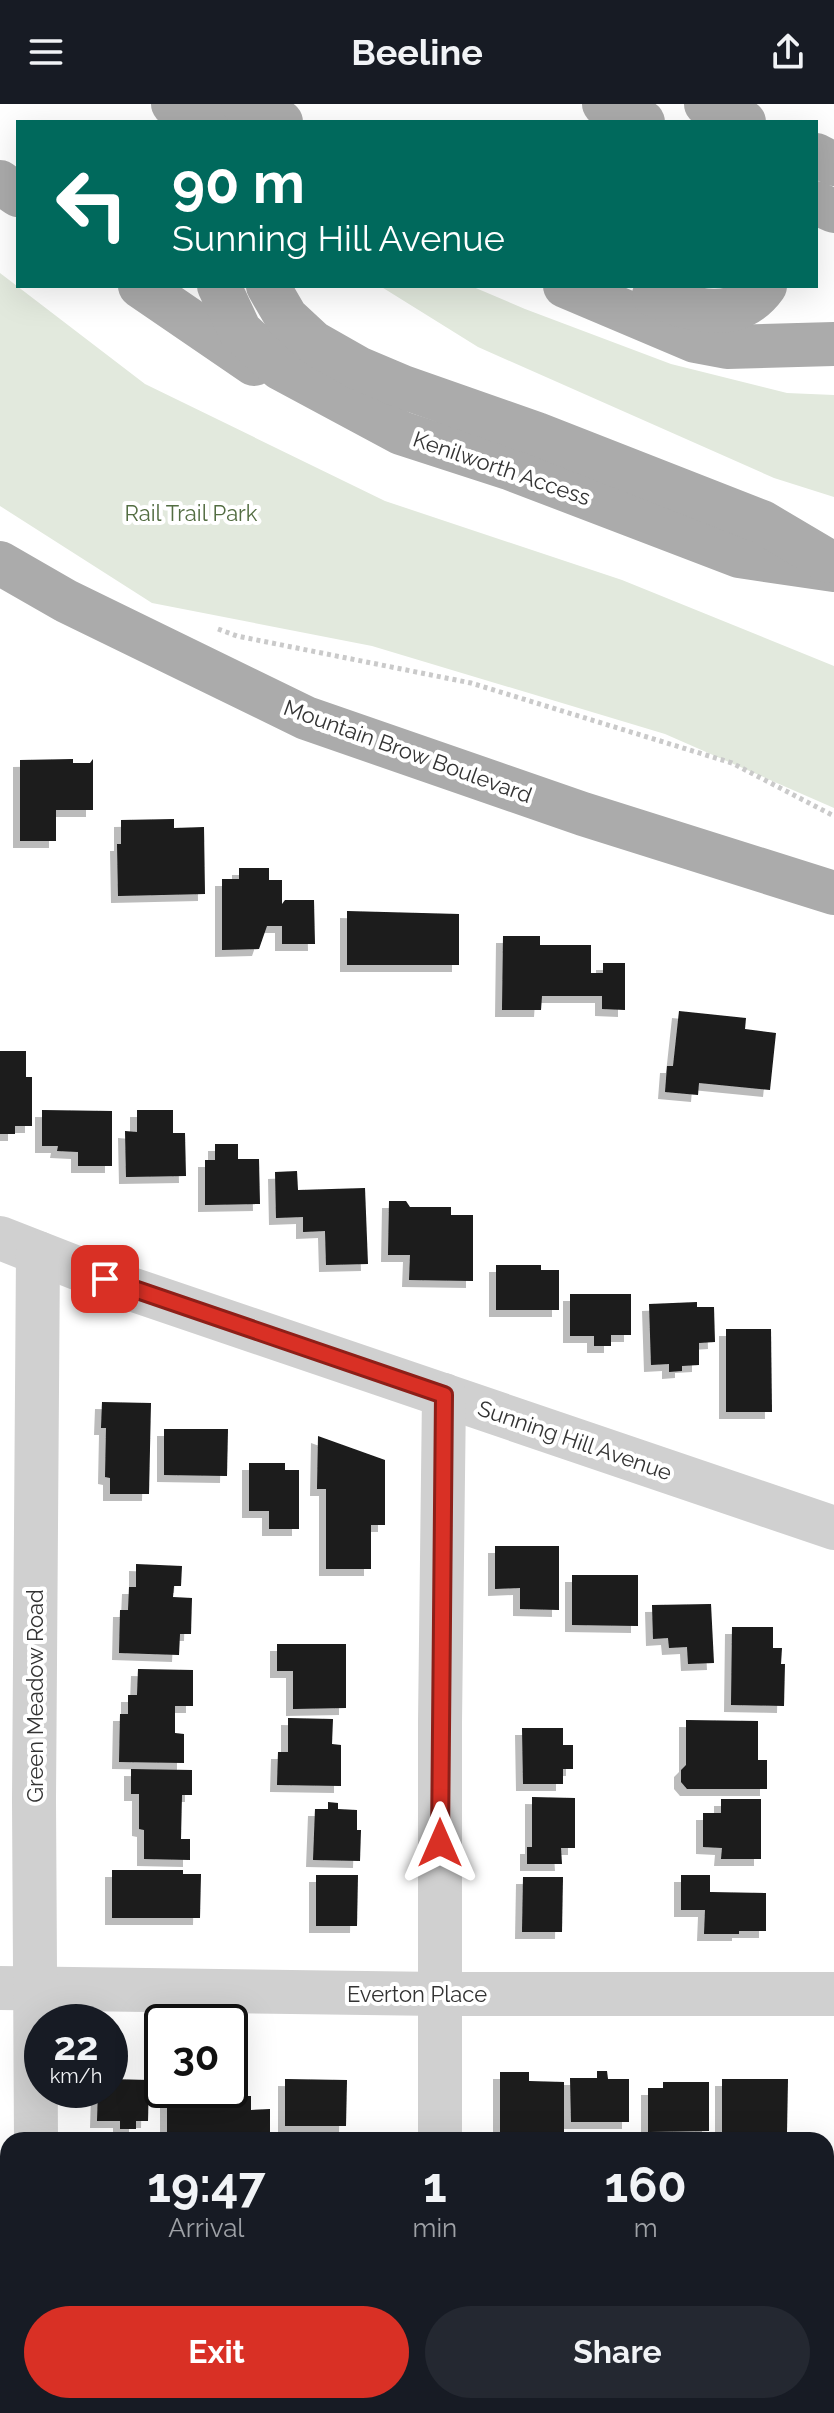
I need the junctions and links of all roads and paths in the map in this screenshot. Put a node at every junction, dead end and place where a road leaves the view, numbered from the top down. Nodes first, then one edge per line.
1 (173, 104) edge
2 (243, 104) edge
3 (604, 104) edge
4 (706, 104) edge
5 (209, 120) edge
6 (277, 120) edge
7 (639, 120) edge
8 (740, 120) edge
9 (143, 288) edge
10 (220, 288) edge
11 (269, 288) edge
12 (570, 288) edge
13 (639, 288) edge
14 (763, 288) edge
15 (834, 344) edge
16 (401, 433) junction
17 (0, 563) edge
18 (834, 564) edge
19 (834, 570) edge
20 (210, 626) dead end
21 (834, 816) edge
22 (834, 893) edge
23 (19, 1246) edge
24 (444, 1395) junction
25 (834, 1528) edge
26 (18, 1988) edge
27 (440, 1994) junction
28 (834, 1994) edge
29 (35, 2132) edge
30 (440, 2132) edge

1 - 5 main road
2 - 6 main road
3 - 7 main road
4 - 8 main road
9 - 16 main road
10 - 16 main road, Kenilworth Access
11 - 18 main road, Kenilworth Access
12 - 15 main road
13 - 14 main road
16 - 19 main road, Kenilworth Access
17 - 22 main road, Mountain Brow Boulevard
20 - 21 path
23 - 24 street, Sunning Hill Avenue
23 - 26 street, Green Meadow Road
24 - 25 street, Sunning Hill Avenue
24 - 27 street
26 - 27 street, Everton Place
26 - 29 street, Green Meadow Road
27 - 28 street, Everton Place
27 - 30 street

